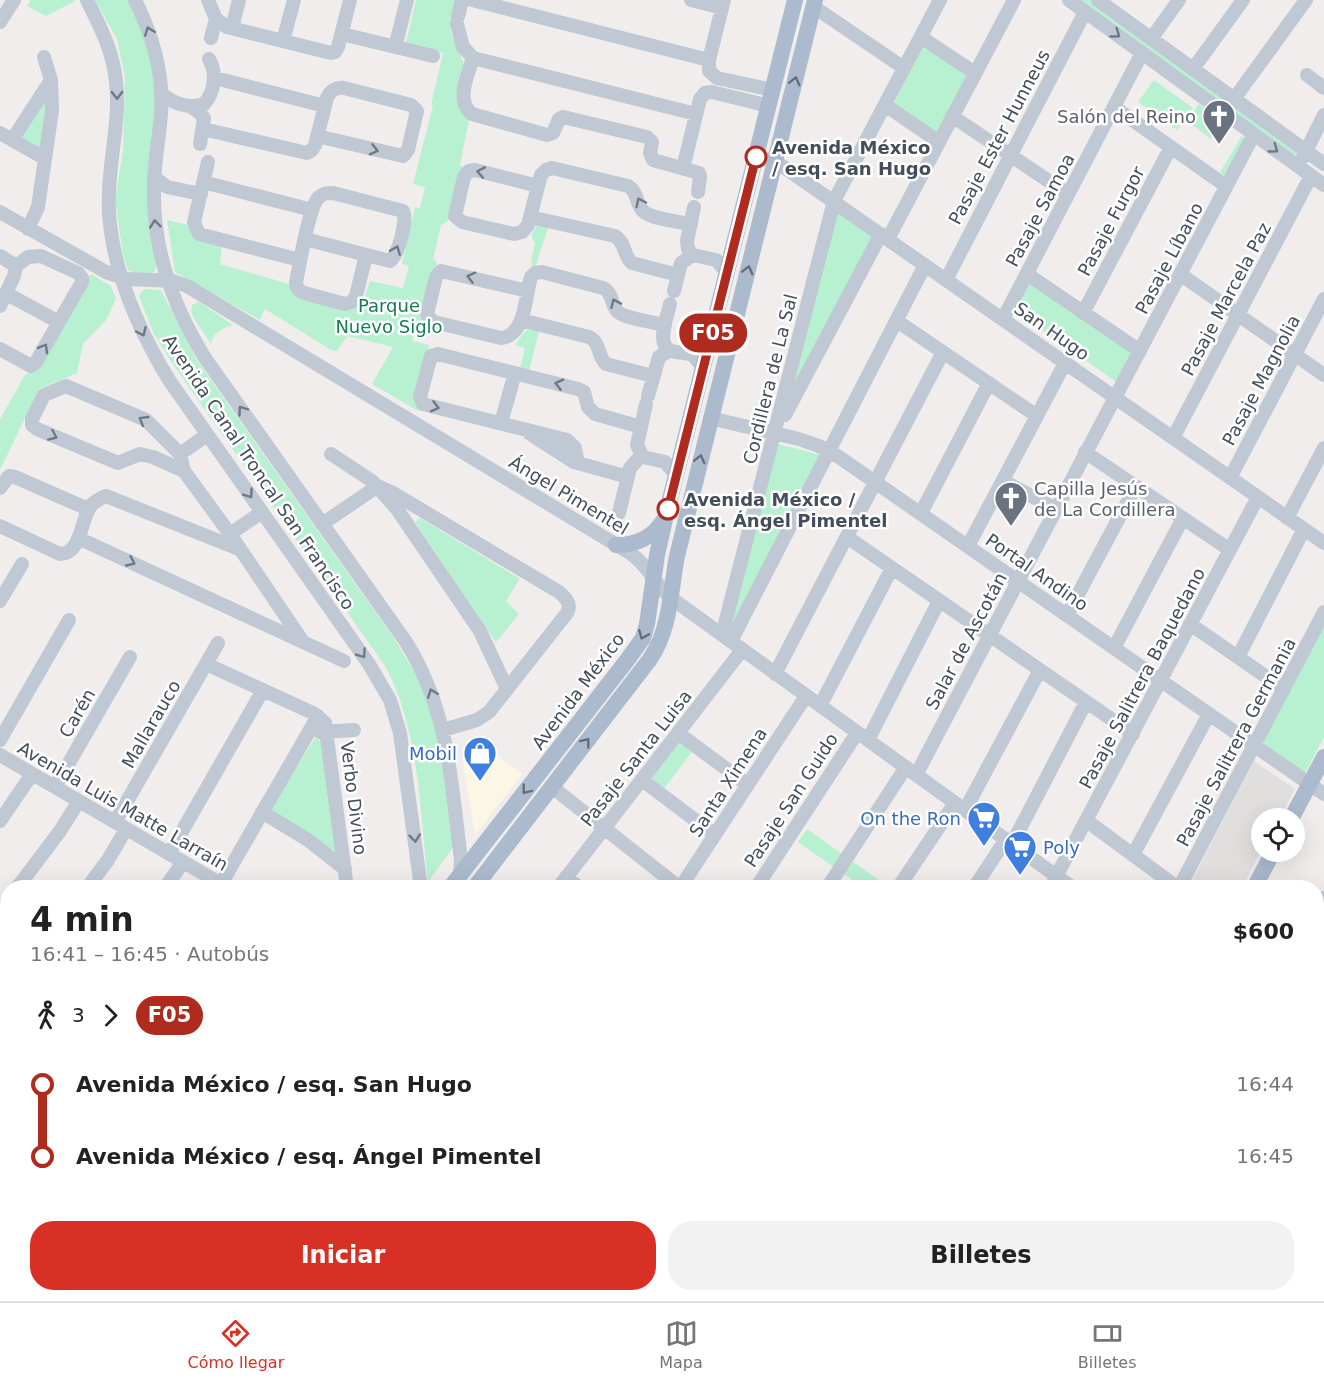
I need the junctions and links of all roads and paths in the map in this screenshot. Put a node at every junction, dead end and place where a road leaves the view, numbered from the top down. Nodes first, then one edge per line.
1 (87, 0) edge
2 (135, 0) edge
3 (208, 0) edge
4 (239, 0) edge
5 (294, 0) edge
6 (350, 0) edge
7 (407, 0) edge
8 (462, 0) edge
9 (472, 0) edge
10 (691, 0) edge
11 (795, 0) edge
12 (1014, 0) edge
13 (1069, 0) edge
14 (1098, 0) edge
15 (1179, 0) edge
16 (1243, 0) edge
17 (1306, 0) edge
18 (939, 1) edge
19 (8, 2) edge
20 (815, 3) edge
21 (723, 4) edge
22 (1115, 5) edge
23 (1085, 12) junction
24 (216, 19) junction
25 (0, 22) edge
26 (232, 28) junction
27 (342, 34) junction
28 (921, 37) junction
29 (211, 38) dead end
30 (1151, 39) junction
31 (283, 41) junction
32 (395, 47) junction
33 (1142, 53) junction
34 (432, 56) dead end
35 (44, 57) dead end
36 (473, 58) junction
37 (209, 59) dead end
38 (709, 60) junction
39 (904, 68) junction
40 (1193, 69) junction
41 (975, 73) junction
42 (1307, 75) dead end
43 (215, 78) junction
44 (51, 80) junction
45 (1324, 88) edge
46 (162, 93) junction
47 (770, 98) junction
48 (1234, 99) junction
49 (183, 105) junction
50 (885, 105) junction
51 (325, 106) junction
52 (1114, 107) junction
53 (161, 112) junction
54 (696, 114) junction
55 (1324, 115) edge
56 (952, 116) junction
57 (203, 129) junction
58 (1254, 134) junction
59 (6, 136) edge
60 (317, 136) junction
61 (939, 142) junction
62 (200, 144) dead end
63 (1171, 147) junction
64 (1306, 151) junction
65 (1010, 155) junction
66 (756, 157) junction
67 (44, 158) junction
68 (775, 161) junction
69 (208, 162) dead end
70 (1324, 164) edge
71 (1298, 166) junction
72 (683, 168) junction
73 (1311, 176) junction
74 (154, 177) junction
75 (538, 186) junction
76 (1226, 186) junction
77 (1324, 186) edge
78 (167, 187) junction
79 (202, 188) junction
80 (698, 192) dead end
81 (1068, 194) junction
82 (154, 195) junction
83 (834, 201) junction
84 (694, 207) dead end
85 (312, 210) junction
86 (0, 213) edge
87 (530, 217) junction
88 (691, 224) junction
89 (28, 229) junction
90 (884, 237) junction
91 (305, 239) junction
92 (734, 246) junction
93 (366, 255) junction
94 (693, 255) junction
95 (0, 256) edge
96 (300, 260) junction
97 (716, 260) junction
98 (926, 265) junction
99 (16, 266) junction
100 (728, 273) junction
101 (1027, 274) junction
102 (1180, 274) junction
103 (678, 275) junction
104 (121, 277) junction
105 (946, 280) junction
106 (167, 281) junction
107 (528, 291) junction
108 (1324, 299) edge
109 (3, 300) edge
110 (1083, 313) junction
111 (1238, 315) junction
112 (1003, 319) junction
113 (521, 320) junction
114 (897, 321) junction
115 (59, 322) junction
116 (665, 325) junction
117 (711, 342) junction
118 (0, 349) edge
119 (670, 350) junction
120 (1140, 351) junction
121 (943, 352) junction
122 (1295, 354) junction
123 (693, 355) junction
124 (1065, 363) junction
125 (704, 369) junction
126 (515, 373) junction
127 (1324, 375) edge
128 (653, 376) junction
129 (989, 383) junction
130 (1114, 397) junction
131 (1037, 416) junction
132 (710, 418) junction
133 (501, 423) junction
134 (641, 428) junction
135 (775, 434) junction
136 (207, 435) junction
137 (165, 438) junction
138 (1173, 438) junction
139 (1324, 448) edge
140 (683, 449) junction
141 (829, 450) junction
142 (1086, 452) junction
143 (180, 454) junction
144 (331, 454) dead end
145 (153, 457) junction
146 (643, 457) junction
147 (665, 462) junction
148 (184, 471) junction
149 (676, 475) junction
150 (628, 477) junction
151 (1230, 478) junction
152 (1003, 481) junction
153 (876, 482) junction
154 (1136, 486) junction
155 (378, 487) junction
156 (0, 488) edge
157 (1258, 497) junction
158 (88, 509) junction
159 (1056, 509) junction
160 (262, 512) junction
161 (619, 513) dead end
162 (921, 513) junction
163 (665, 518) junction
164 (1183, 518) junction
165 (1287, 518) junction
166 (322, 524) junction
167 (0, 526) edge
168 (1304, 529) junction
169 (227, 530) junction
170 (847, 537) junction
171 (78, 538) junction
172 (211, 539) junction
173 (1324, 543) edge
174 (616, 545) junction
175 (968, 546) junction
176 (239, 549) junction
177 (1230, 550) junction
178 (22, 564) dead end
179 (892, 568) junction
180 (654, 578) junction
181 (1018, 581) junction
182 (275, 598) junction
183 (671, 598) junction
184 (0, 601) edge
185 (939, 601) junction
186 (1324, 612) edge
187 (1067, 615) junction
188 (69, 620) dead end
189 (262, 622) junction
190 (1191, 624) junction
191 (989, 635) junction
192 (301, 639) junction
193 (732, 642) junction
194 (218, 643) dead end
195 (1114, 648) junction
196 (130, 657) dead end
197 (1238, 657) junction
198 (344, 661) dead end
199 (206, 664) junction
200 (1040, 670) junction
201 (776, 674) junction
202 (1161, 681) junction
203 (507, 689) junction
204 (1284, 689) junction
205 (263, 690) junction
206 (806, 696) junction
207 (1086, 702) junction
208 (820, 706) junction
209 (1209, 714) junction
210 (318, 716) junction
211 (354, 730) dead end
212 (443, 730) junction
213 (327, 732) junction
214 (308, 733) junction
215 (678, 733) junction
216 (1133, 734) junction
217 (863, 736) junction
218 (0, 740) edge
219 (1254, 746) junction
220 (0, 755) edge
221 (1324, 757) edge
222 (911, 771) junction
223 (32, 774) junction
224 (642, 780) junction
225 (1309, 784) junction
226 (748, 785) junction
227 (55, 787) junction
228 (552, 787) junction
229 (1324, 794) edge
230 (79, 801) junction
231 (960, 806) junction
232 (1297, 808) edge
233 (262, 812) junction
234 (0, 821) edge
235 (1086, 821) junction
236 (121, 826) junction
237 (604, 828) junction
238 (715, 835) junction
239 (1009, 841) junction
240 (169, 854) junction
241 (1133, 855) junction
242 (183, 862) junction
243 (1268, 862) edge
244 (345, 869) junction
245 (23, 880) edge
246 (93, 880) edge
247 (171, 880) edge
248 (214, 880) edge
249 (227, 880) edge
250 (346, 880) edge
251 (421, 880) edge
252 (460, 880) edge
253 (461, 880) edge
254 (480, 880) edge
255 (564, 880) edge
256 (670, 880) edge
257 (685, 880) edge
258 (762, 880) edge
259 (833, 880) edge
260 (904, 880) edge
261 (980, 880) edge
262 (1052, 880) edge
263 (1055, 880) edge
264 (1168, 880) edge
265 (1183, 880) edge
266 (1258, 880) edge

1 -> 104 street, Avenida Canal Troncal San Francisco
46 -> 2 street, Avenida Canal Troncal San Francisco
3 - 24 street
4 - 26 street
5 - 31 street
6 - 27 street
7 - 32 street
8 - 36 street
9 - 38 street
10 - 21 street
11 - 47 main road, Avenida México
12 - 41 street
13 - 23 street
14 - 22 street
15 - 30 street
16 - 40 street
17 - 48 street
18 - 28 street, Cordillera de La Sal
19 - 25 street
20 - 39 street
68 -> 20 main road, Avenida México
21 - 38 street
22 - 30 street
23 -> 33 street
23 - 65 street, Pasaje Ester Hunneus
24 - 26 street
24 - 29 street
26 - 31 street
27 - 31 street
27 - 32 street
28 - 39 street, Cordillera de La Sal
28 - 41 street
30 - 40 street
32 - 34 street
33 - 52 street, Pasaje Samoa
33 - 58 street
35 - 44 street
36 - 54 street
36 - 72 street
37 - 43 street
38 - 47 street
39 - 50 street, Cordillera de La Sal
40 - 48 street
41 - 56 street
42 - 45 street
43 - 49 street
43 - 51 street
44 - 59 street
44 - 67 street
46 - 49 street
46 - 53 street, Avenida Canal Troncal San Francisco
47 - 54 street
47 - 66 main road, Avenida México
48 - 64 street
49 - 53 street
49 - 57 street
50 - 61 street
50 - 83 street, Cordillera de La Sal
51 - 60 street
60 -> 51 street
52 - 63 street
52 - 81 street, Pasaje Samoa
53 - 74 street, Avenida Canal Troncal San Francisco
54 - 72 street
55 - 64 street
56 - 61 street
56 - 65 street
57 - 60 street
57 - 62 street
58 -> 71 street
58 - 76 street, Pasaje Líbano
59 - 67 street
61 - 90 street
63 - 76 street
63 - 110 street, Pasaje Furgor
64 - 70 street
64 - 71 street
65 - 81 street
65 - 105 street, Pasaje Ester Hunneus
66 - 68 street, San Hugo
66 - 92 main road, Avenida México
67 - 89 street
68 - 83 street, San Hugo
132 -> 68 main road, Avenida México
69 - 79 street
71 - 73 street
72 - 80 street
73 - 77 street
73 - 111 street, Pasaje Marcela Paz
74 - 78 street
74 - 82 street, Avenida Canal Troncal San Francisco
75 - 87 street
75 -> 87 street
88 -> 75 street
76 - 102 street, Pasaje Líbano
78 - 79 street
78 - 82 street
79 - 85 street
79 - 96 street
81 - 101 street, Pasaje Samoa
106 -> 82 street, Avenida Canal Troncal San Francisco
83 - 90 street, San Hugo
83 - 135 street, Cordillera de La Sal
84 - 88 street
85 - 91 street
93 -> 85 street
86 - 89 street, Ángel Pimentel
87 - 103 street
88 - 94 street
89 - 104 street, Ángel Pimentel
90 - 98 street, San Hugo
90 - 135 street
91 - 93 street
91 - 96 street
92 - 97 street
92 - 100 main road, Avenida México
93 - 96 street
94 - 97 street
94 - 103 street
95 - 99 street
97 - 100 street
98 - 105 street, San Hugo
98 - 114 street
99 - 109 street
99 - 115 street
100 - 117 main road, Avenida México
101 - 110 street
101 - 112 street, Pasaje Samoa
102 - 111 street
102 - 120 street, Pasaje Líbano
103 - 116 street
104 - 106 street, Ángel Pimentel
104 -> 136 street, Avenida Canal Troncal San Francisco
105 - 112 street, San Hugo
166 -> 106 street, Avenida Canal Troncal San Francisco
106 - 174 street, Ángel Pimentel
107 - 113 street
107 -> 113 street
116 -> 107 street
108 - 122 street, Pasaje Magnolia
109 - 115 street
110 - 120 street
111 - 122 street
111 - 138 street, Pasaje Marcela Paz
112 - 124 street, San Hugo
113 - 128 street
114 - 121 street
114 - 141 street
118 -> 115 street
116 - 119 street
117 - 123 street
117 - 125 main road, Avenida México
119 - 123 street
119 - 128 street
120 - 130 street, Pasaje Líbano
121 - 129 street
121 - 153 street
122 - 127 street
122 - 151 street, Pasaje Magnolia
123 - 125 street
124 - 130 street, San Hugo
124 - 131 street
125 - 140 main road, Avenida México
126 - 133 street
126 -> 133 street
134 -> 126 street
128 - 134 street
129 - 131 street
129 - 162 street
130 - 138 street, San Hugo
130 - 142 street, Salar de Ascotán
131 - 152 street
132 - 135 street, Portal Andino
183 -> 132 main road, Avenida México
133 - 150 street
134 - 146 street
135 - 141 street, Portal Andino
135 - 193 street, Cordillera de La Sal
136 - 143 street
136 -> 160 street, Avenida Canal Troncal San Francisco
137 - 143 street
137 - 145 street
137 -> 145 street
138 - 151 street, San Hugo
139 - 165 street
140 - 147 street
140 - 149 main road, Avenida México
141 - 153 street, Portal Andino
141 - 193 street
142 - 154 street
142 - 159 street, Salar de Ascotán
143 - 148 street
144 - 155 street
145 - 148 street
146 - 147 street
146 - 150 street
147 - 149 street
148 - 169 street
149 - 163 main road, Avenida México
150 - 161 street
151 - 157 street, San Hugo
152 - 159 street
152 - 175 street
153 - 162 street, Portal Andino
153 - 170 street
154 - 164 street
154 - 187 street
155 - 166 street
155 - 203 street
155 - 203 street
156 - 158 street
157 - 165 street, San Hugo
157 - 177 street, Pasaje Salitrera Baquedano
158 - 171 street
158 - 172 street
159 - 181 street, Salar de Ascotán
160 - 169 street
160 -> 251 street, Avenida Canal Troncal San Francisco
162 - 175 street, Portal Andino
163 - 174 main road
163 - 180 main road, Avenida México
164 - 177 street
164 - 195 street
165 - 168 street, San Hugo
212 -> 166 street, Avenida Canal Troncal San Francisco
167 - 171 street
168 - 173 street, San Hugo
168 - 197 street
169 - 172 street
169 - 176 street
170 - 179 street
170 - 201 street
171 -> 189 street
172 - 176 street
174 - 180 street, Ángel Pimentel
175 - 181 street, Portal Andino
176 - 182 street
177 - 190 street, Pasaje Salitrera Baquedano
178 - 184 street
179 - 185 street
179 - 208 street
180 - 183 street, Ángel Pimentel
180 -> 253 main road, Avenida México
181 - 187 street, Portal Andino
181 - 191 street, Salar de Ascotán
182 - 189 street
182 - 192 street
183 - 193 street, Ángel Pimentel
228 -> 183 main road, Avenida México
185 - 191 street
185 - 217 street, Pasaje San Guido
186 - 204 street, Pasaje Salitrera Germania
187 - 195 street, Portal Andino
188 - 218 street
189 - 192 street
190 - 197 street
190 - 202 street, Pasaje Salitrera Baquedano
191 - 200 street
191 - 222 street, Salar de Ascotán
192 - 198 street
193 - 201 street, Ángel Pimentel
193 - 215 street, Pasaje Santa Luisa
194 - 199 street, Mallarauco
195 - 202 street, Portal Andino
196 - 227 street, Carén
197 - 204 street
199 - 205 street
199 - 236 street, Mallarauco
200 - 207 street
200 - 231 street
201 - 206 street, Ángel Pimentel
202 - 209 street, Portal Andino
202 - 216 street, Pasaje Salitrera Baquedano
203 - 212 street
204 - 219 street, Pasaje Salitrera Germania
205 - 210 street
205 - 240 street
206 - 208 street, Ángel Pimentel
206 - 226 street, Santa Ximena
207 - 216 street
207 - 239 street
208 - 217 street, Ángel Pimentel
209 - 219 street, Portal Andino
209 - 241 street
210 - 213 street, Verbo Divino
210 - 214 street
211 - 213 street
212 - 252 street, Avenida Canal Troncal San Francisco
213 - 214 street
213 - 244 street, Verbo Divino
214 - 233 street
215 - 224 street, Pasaje Santa Luisa
215 - 226 street
216 - 235 street, Pasaje Salitrera Baquedano
217 - 222 street, Ángel Pimentel
217 - 258 street, Pasaje San Guido
219 - 225 street, Portal Andino
219 - 265 street, Pasaje Salitrera Germania
220 - 223 street, Avenida Luis Matte Larraín
221 - 225 main road
222 - 231 street, Ángel Pimentel
222 - 259 street, Salar de Ascotán
223 - 227 street, Avenida Luis Matte Larraín
223 - 234 street
224 - 237 street, Pasaje Santa Luisa
224 - 238 street
225 - 229 street, Portal Andino
225 - 232 main road
226 - 238 street, Santa Ximena
227 - 230 street, Avenida Luis Matte Larraín
228 - 237 street
228 - 254 main road, Avenida México
230 - 236 street, Avenida Luis Matte Larraín
230 - 245 street
231 - 239 street, Ángel Pimentel
231 - 260 street
233 - 244 street
233 - 249 street
235 - 241 street
235 - 263 street, Pasaje Salitrera Baquedano
236 - 240 street, Avenida Luis Matte Larraín
236 - 246 street, Mallarauco
237 - 255 street, Pasaje Santa Luisa
237 - 256 street
238 - 257 street, Santa Ximena
239 - 261 street
239 - 262 street, Ángel Pimentel
240 - 242 street, Avenida Luis Matte Larraín
241 - 264 street
242 - 247 street
242 - 248 street, Avenida Luis Matte Larraín
243 - 266 main road
244 - 250 street, Verbo Divino

